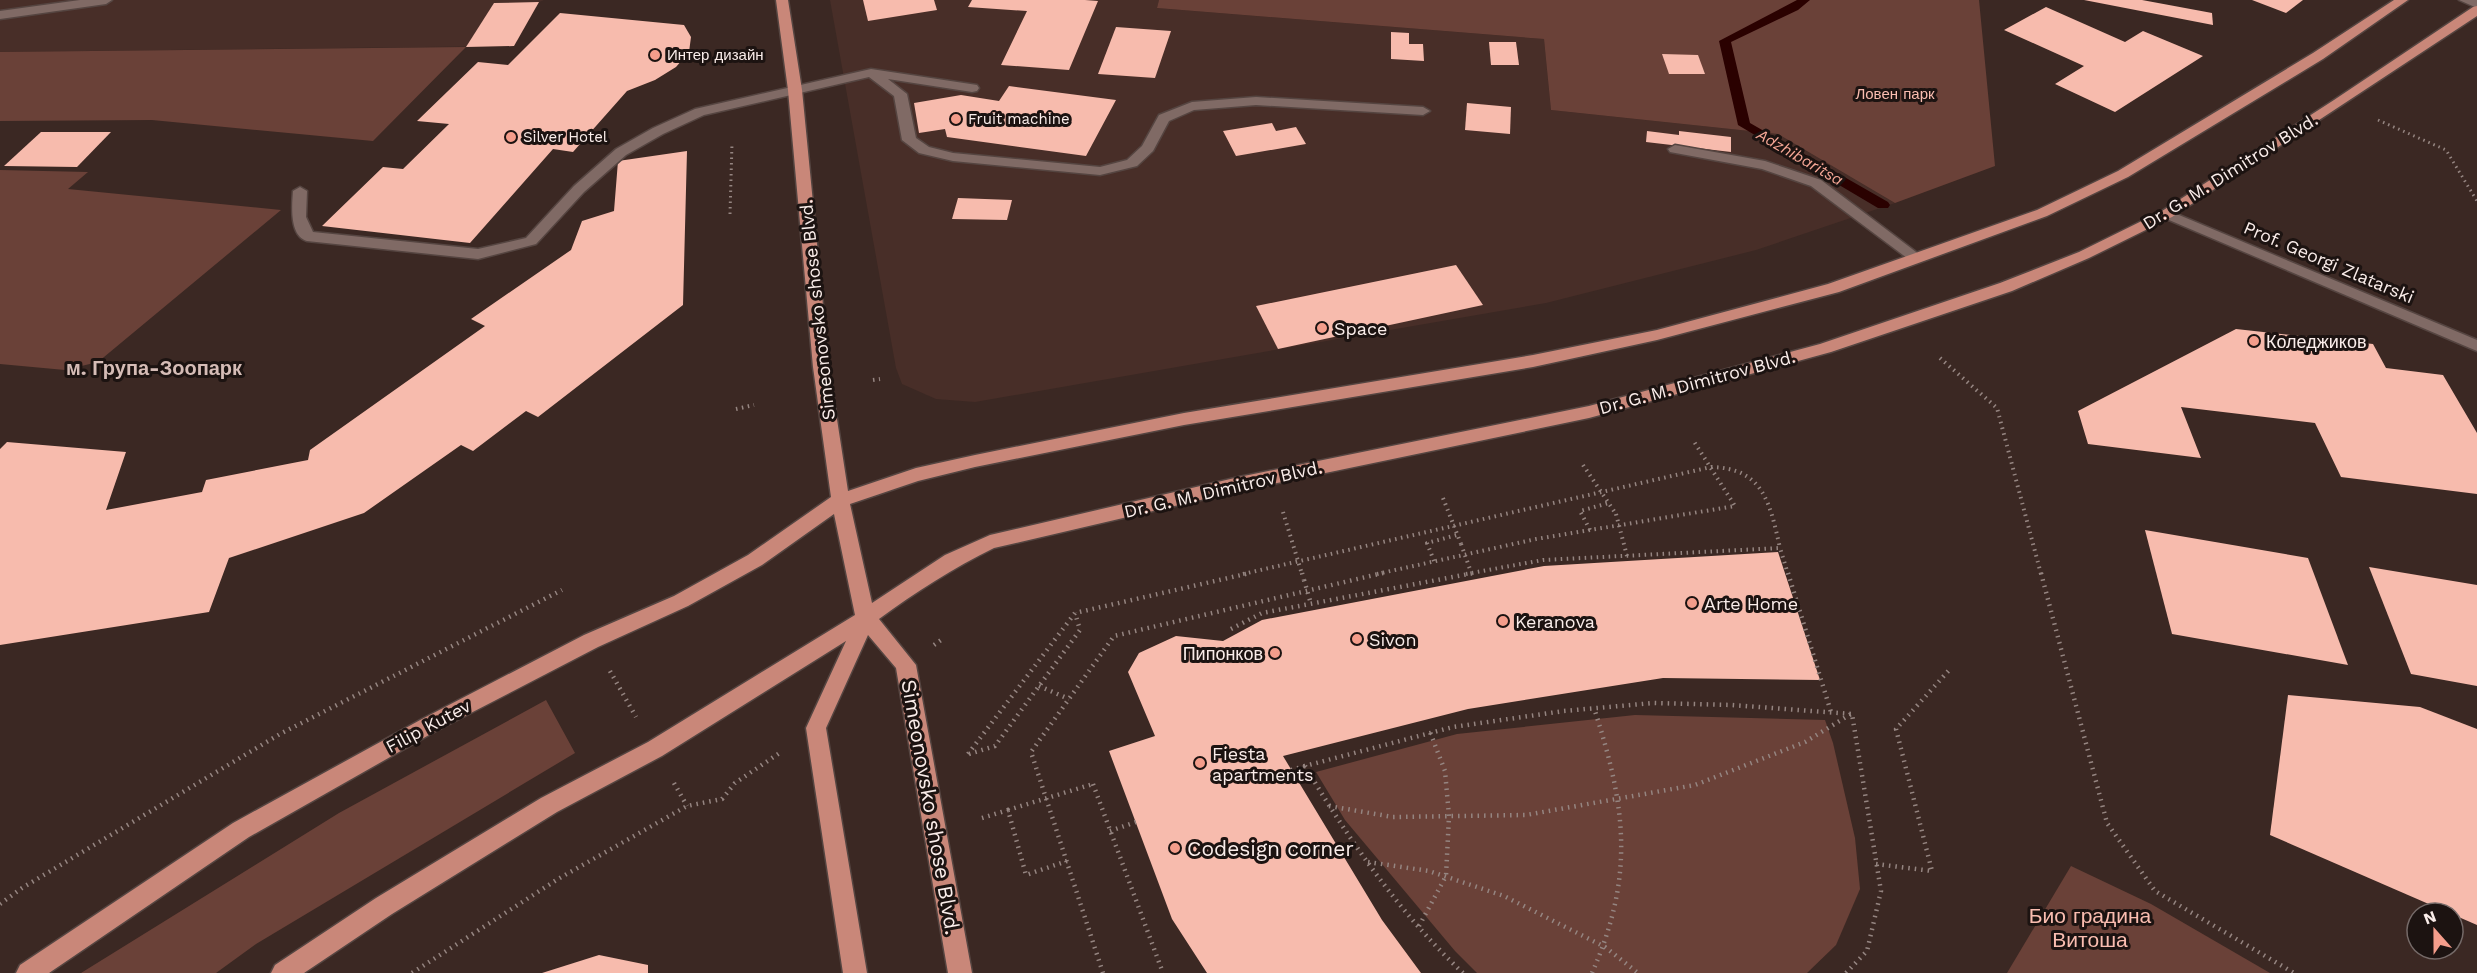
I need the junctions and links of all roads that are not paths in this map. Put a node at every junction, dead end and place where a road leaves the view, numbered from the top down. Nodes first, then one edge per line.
1 (106, 0) edge
2 (782, 0) edge
3 (2402, 0) edge
4 (2465, 0) edge
5 (2477, 4) edge
6 (2477, 10) edge
7 (0, 15) edge
8 (871, 73) junction
9 (972, 88) dead end
10 (795, 90) junction
11 (1423, 111) dead end
12 (1675, 149) dead end
13 (300, 191) dead end
14 (2167, 214) junction
15 (1916, 258) junction
16 (2477, 346) edge
17 (840, 500) junction
18 (866, 618) junction
19 (28, 973) edge
20 (284, 973) edge
21 (855, 973) edge
22 (960, 973) edge

1 - 7 street
2 - 10 main road, Simeonovsko shose Blvd.
3 - 15 main road
4 - 5 street
6 - 14 main road, Dr. G. M. Dimitrov Blvd.
8 - 9 street
8 - 10 street
8 - 11 street
10 - 13 street
10 - 17 main road, Simeonovsko shose Blvd.
12 - 15 street
14 - 16 street, Prof. Georgi Zlatarski
14 - 18 main road, Dr. G. M. Dimitrov Blvd.
15 - 17 main road
17 - 18 main road, Simeonovsko shose Blvd.
17 - 19 main road, Filip Kutev
18 - 20 main road
18 - 21 main road
18 - 22 main road, Simeonovsko shose Blvd.

